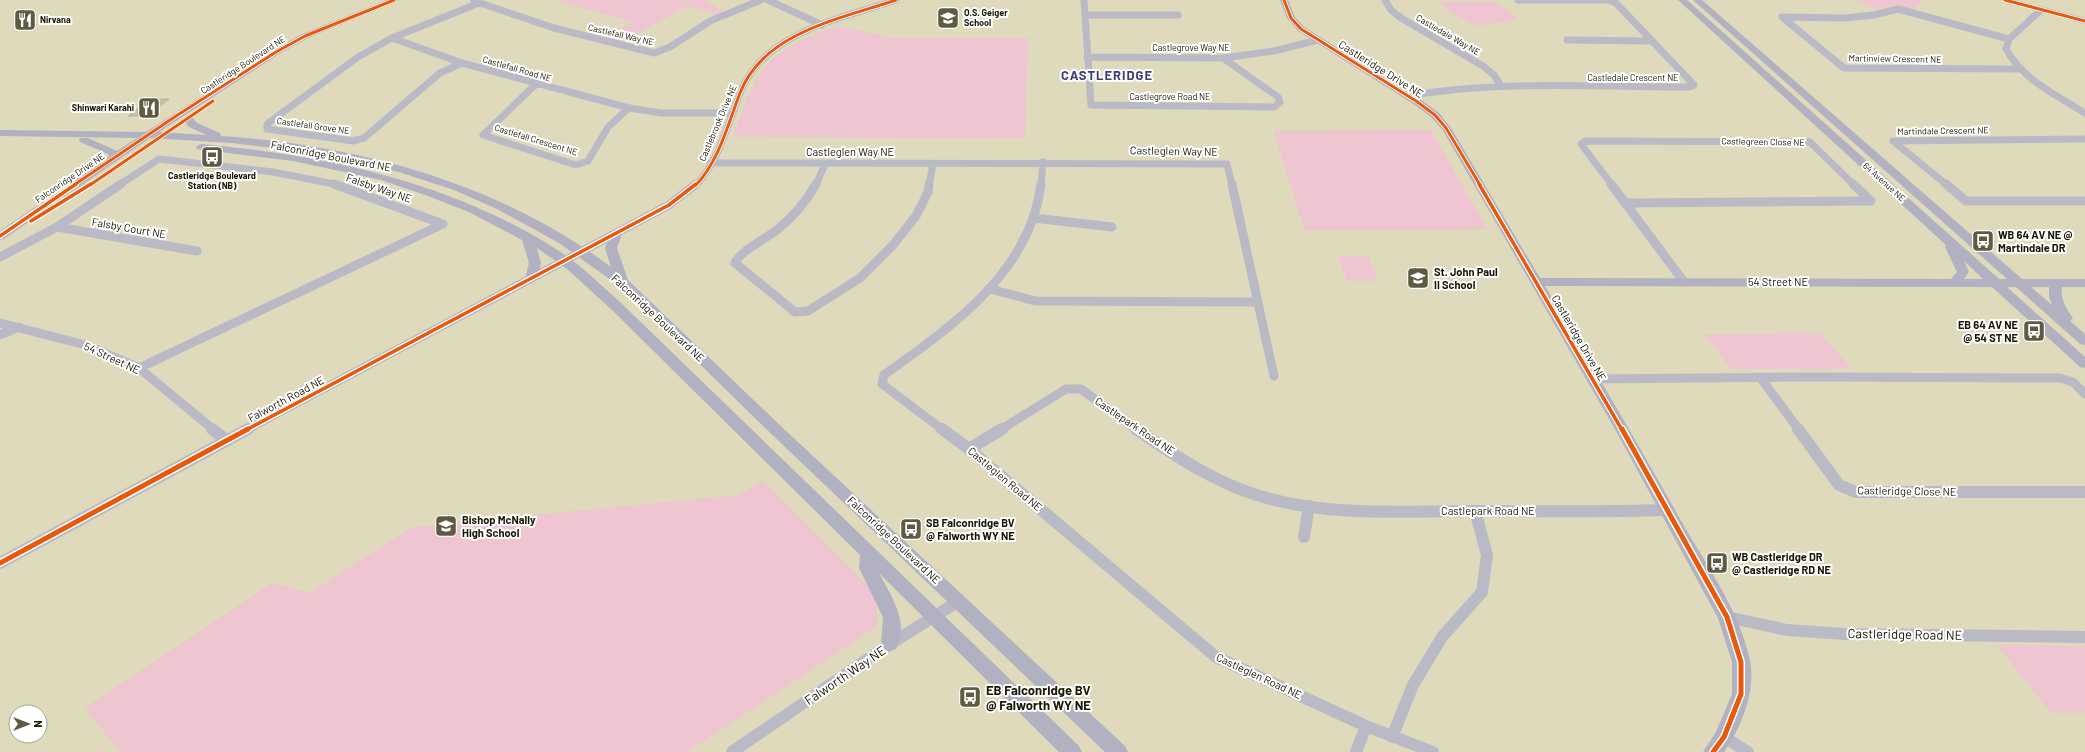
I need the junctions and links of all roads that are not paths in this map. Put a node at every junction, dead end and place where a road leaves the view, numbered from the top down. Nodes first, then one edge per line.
1 (394, 0) edge
2 (470, 0) edge
3 (761, 0) edge
4 (768, 0) edge
5 (896, 0) edge
6 (1084, 0) edge
7 (1284, 0) edge
8 (1385, 0) edge
9 (1518, 0) edge
10 (1682, 0) edge
11 (1697, 0) edge
12 (2005, 0) edge
13 (478, 3) junction
14 (2041, 10) junction
15 (1085, 15) junction
16 (1178, 15) dead end
17 (2085, 21) edge
18 (822, 25) junction
19 (328, 26) junction
20 (392, 38) junction
21 (2009, 39) junction
22 (1318, 40) junction
23 (1567, 40) dead end
24 (1651, 41) junction
25 (1087, 57) junction
26 (1223, 58) junction
27 (462, 63) junction
28 (2019, 69) junction
29 (536, 84) junction
30 (1501, 86) junction
31 (1408, 96) junction
32 (629, 108) junction
33 (733, 113) junction
34 (2085, 113) edge
35 (176, 116) junction
36 (188, 119) junction
37 (0, 132) edge
38 (116, 133) junction
39 (162, 136) junction
40 (150, 139) junction
41 (222, 139) junction
42 (2085, 139) edge
43 (84, 140) junction
44 (0, 141) edge
45 (137, 143) junction
46 (115, 158) junction
47 (1043, 162) junction
48 (710, 164) junction
49 (825, 164) junction
50 (933, 164) junction
51 (2085, 201) edge
52 (1626, 203) junction
53 (1034, 218) junction
54 (57, 227) junction
55 (1112, 227) dead end
56 (616, 234) junction
57 (0, 236) edge
58 (1944, 237) junction
59 (528, 238) junction
60 (197, 251) dead end
61 (580, 253) junction
62 (0, 257) edge
63 (565, 261) junction
64 (531, 280) junction
65 (622, 281) junction
66 (1536, 282) junction
67 (1684, 282) junction
68 (1995, 282) junction
69 (2085, 282) edge
70 (1954, 283) junction
71 (2019, 283) junction
72 (2057, 283) junction
73 (990, 289) junction
74 (1258, 302) junction
75 (0, 324) edge
76 (19, 327) junction
77 (0, 335) edge
78 (2081, 338) edge
79 (2085, 364) edge
80 (139, 368) junction
81 (1274, 376) dead end
82 (1760, 377) junction
83 (1592, 379) junction
84 (2085, 394) edge
85 (226, 440) junction
86 (969, 449) junction
87 (2085, 492) edge
88 (1309, 506) junction
89 (1667, 510) junction
90 (1475, 511) junction
91 (1304, 537) dead end
92 (868, 552) junction
93 (0, 562) edge
94 (959, 601) junction
95 (934, 617) junction
96 (1727, 617) junction
97 (2085, 637) edge
98 (890, 644) junction
99 (1366, 726) junction
100 (1724, 736) junction
101 (1392, 737) junction
102 (732, 752) edge
103 (1072, 752) edge
104 (1118, 752) edge
105 (1356, 752) edge
106 (1433, 752) edge
107 (1713, 752) edge
108 (1748, 752) edge

1 - 19 main road, Castleridge Boulevard NE
2 - 13 street, Castlefall Way NE
3 - 13 street, Castlefall Way NE
4 - 18 street
5 - 18 street, Castlebrook Drive NE
6 - 15 street, Castlegrove Road NE
7 - 22 main road, Castleridge Drive NE
8 - 30 street, Castledale Way NE
9 - 24 street, Castledale Crescent NE
10 - 58 main road, 64 Avenue NE
11 - 71 main road, 64 Avenue NE
12 - 14 main road
13 - 20 street
14 - 17 main road
14 - 21 street
15 - 16 street
15 - 25 street, Castlegrove Road NE
18 - 33 street, Castlebrook Drive NE
19 - 35 main road, Castleridge Boulevard NE
19 - 36 main road, Castleridge Boulevard NE
20 - 27 street, Castlefall Road NE
20 - 27 street, Castlefall Grove NE
21 - 28 street
21 - 28 street, Martinview Crescent NE
22 - 26 street, Castlegrove Way NE
22 - 31 main road, Castleridge Drive NE
23 - 24 street
24 - 30 street, Castledale Crescent NE
25 - 26 street, Castlegrove Way NE
25 - 26 street, Castlegrove Road NE
27 - 29 street, Castlefall Road NE
28 - 34 street
29 - 32 street, Castlefall Road NE
29 - 32 street, Castlefall Crescent NE
30 - 31 street, Castledale Crescent NE
31 - 66 main road, Castleridge Drive NE
32 - 33 street, Castlefall Road NE
33 - 48 street, Castlebrook Drive NE
35 - 38 main road
35 - 40 main road, Castleridge Boulevard NE
36 - 39 main road, Castleridge Boulevard NE
36 - 41 main road
37 - 38 main road, Falconridge Boulevard NE
38 - 40 main road, Falconridge Boulevard NE
39 - 40 main road, Castleridge Boulevard NE
39 - 41 main road, Falconridge Boulevard NE
40 - 45 main road, Falconridge Boulevard NE
40 - 57 main road, Falconridge Drive NE
40 - 59 main road, Falconridge Boulevard NE
41 - 61 main road, Falconridge Boulevard NE
42 - 51 street, Martindale Crescent NE
43 - 44 main road, Falconridge Boulevard NE
43 - 45 main road, Falconridge Boulevard NE
43 - 46 main road
45 - 46 main road, Falconridge Drive NE
46 - 57 main road, Falconridge Drive NE
47 - 50 street, Castleglen Way NE
47 - 53 street, Castleglen Road NE
47 - 74 street, Castleglen Way NE
48 - 49 street, Castleglen Way NE
48 - 56 street, Castlebrook Drive NE
49 - 50 street, Castleglen Way NE
49 - 50 street
52 - 52 street, Castlegreen Close NE
52 - 67 street, Castlegreen Close NE
53 - 55 street
53 - 73 street, Castleglen Road NE
54 - 60 street, Falsby Court NE
54 - 62 street, Falsby Way NE
54 - 80 street, Falsby Way NE
56 - 61 street, Castlebrook Drive NE
56 - 65 main road
58 - 68 main road, 64 Avenue NE
58 - 70 main road
59 - 63 main road, Falconridge Boulevard NE
59 - 64 main road
61 - 63 street, Falworth Road NE
61 - 65 main road, Falconridge Boulevard NE
63 - 64 street, Falworth Road NE
63 - 92 main road, Falconridge Boulevard NE
64 - 85 street, Falworth Road NE
65 - 94 main road, Falconridge Boulevard NE
66 - 67 main road, 54 Street NE
66 - 83 main road, Castleridge Drive NE
67 - 70 main road, 54 Street NE
68 - 70 main road, 54 Street NE
68 - 71 main road, 54 Street NE
68 - 79 main road, 64 Avenue NE
69 - 72 main road, 54 Street NE
71 - 72 main road, 54 Street NE
71 - 78 main road, 64 Avenue NE
72 - 78 main road
73 - 74 street
73 - 86 street, Castleglen Road NE
74 - 81 street
75 - 76 street, 54 Street NE
76 - 77 street
76 - 80 street, 54 Street NE
80 - 85 street, 54 Street NE
82 - 83 street
82 - 84 street
82 - 87 street, Castleridge Close NE
83 - 89 main road, Castleridge Drive NE
85 - 93 street, Falworth Road NE
86 - 88 street, Castlepark Road NE
86 - 99 street, Castleglen Road NE
88 - 90 street, Castlepark Road NE
88 - 91 street
89 - 90 street, Castlepark Road NE
89 - 96 main road, Castleridge Drive NE
90 - 101 street
92 - 95 main road, Falconridge Boulevard NE
92 - 98 main road
94 - 95 street, Falworth Way NE
94 - 104 main road, Falconridge Boulevard NE
95 - 98 street, Falworth Way NE
95 - 103 main road, Falconridge Boulevard NE
96 - 97 street, Castleridge Road NE
96 - 100 main road, Castleridge Drive NE
98 - 102 street, Falworth Way NE
99 - 101 street, Castleglen Road NE
99 - 105 street
100 - 107 main road, Castleridge Drive NE
100 - 108 street
101 - 106 street, Castleglen Road NE

